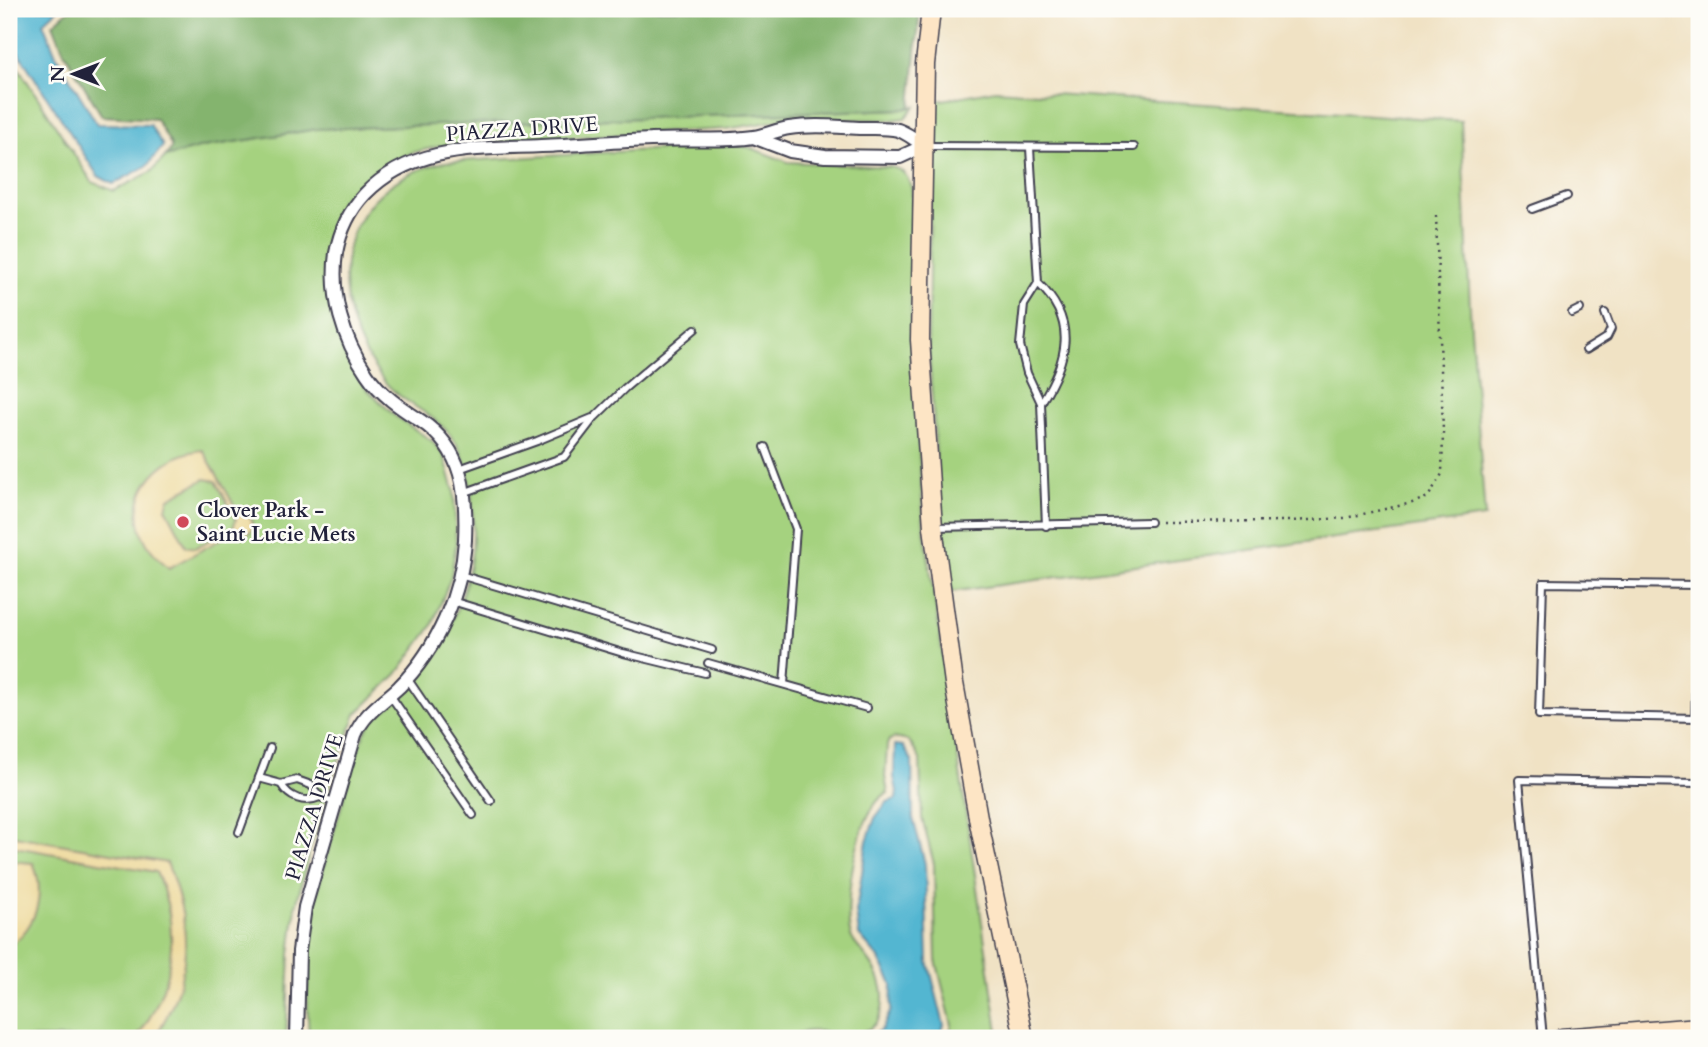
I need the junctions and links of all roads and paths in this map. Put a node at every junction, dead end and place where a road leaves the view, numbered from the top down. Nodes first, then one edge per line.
1 (931, 9) edge
2 (753, 137) junction
3 (924, 146) junction
4 (1133, 147) dead end
5 (1030, 148) junction
6 (1567, 196) dead end
7 (1532, 209) dead end
8 (1436, 214) dead end
9 (1038, 284) junction
10 (1580, 309) dead end
11 (1572, 313) dead end
12 (1605, 313) dead end
13 (695, 329) dead end
14 (1586, 350) dead end
15 (1041, 402) junction
16 (594, 418) junction
17 (765, 447) dead end
18 (459, 469) junction
19 (463, 493) junction
20 (1150, 522) joint
21 (1046, 526) junction
22 (933, 527) junction
23 (460, 575) junction
24 (1699, 585) edge
25 (452, 601) junction
26 (712, 650) dead end
27 (708, 663) dead end
28 (705, 673) dead end
29 (407, 678) junction
30 (784, 684) junction
31 (390, 695) junction
32 (867, 708) dead end
33 (1697, 718) edge
34 (270, 748) dead end
35 (259, 778) junction
36 (281, 783) junction
37 (1699, 783) edge
38 (320, 797) junction
39 (491, 801) dead end
40 (334, 802) junction
41 (473, 815) dead end
42 (240, 832) dead end
43 (1699, 1027) edge
44 (297, 1038) edge
45 (1024, 1038) edge
46 (1543, 1038) edge
47 (1562, 1038) edge

1 - 3 street
2 - 3 street, PIAZZA DRIVE
2 - 3 street, PIAZZA DRIVE
2 - 18 street, PIAZZA DRIVE
3 - 5 lane
3 - 22 street
4 - 5 lane
5 - 9 lane
6 - 7 lane
8 - 20 path
9 - 15 lane
9 - 15 lane
10 - 11 lane
12 - 14 lane
13 - 16 lane
15 - 21 lane
16 - 18 lane
16 - 19 lane
17 - 30 lane
18 - 19 street, PIAZZA DRIVE
19 - 23 street, PIAZZA DRIVE
20 - 21 lane
21 - 22 lane
22 - 45 street
23 - 25 street, PIAZZA DRIVE
23 - 26 lane
24 - 33 lane
24 - 33 lane
25 - 28 lane
25 - 29 street, PIAZZA DRIVE
27 - 30 lane
29 - 31 street, PIAZZA DRIVE
29 - 39 lane
30 - 32 lane
31 - 40 street, PIAZZA DRIVE
31 - 41 lane
34 - 35 lane
35 - 36 lane
35 - 42 lane
36 - 38 lane
36 - 38 lane
37 - 46 lane
38 - 40 lane
40 - 44 street, PIAZZA DRIVE
43 - 47 street

